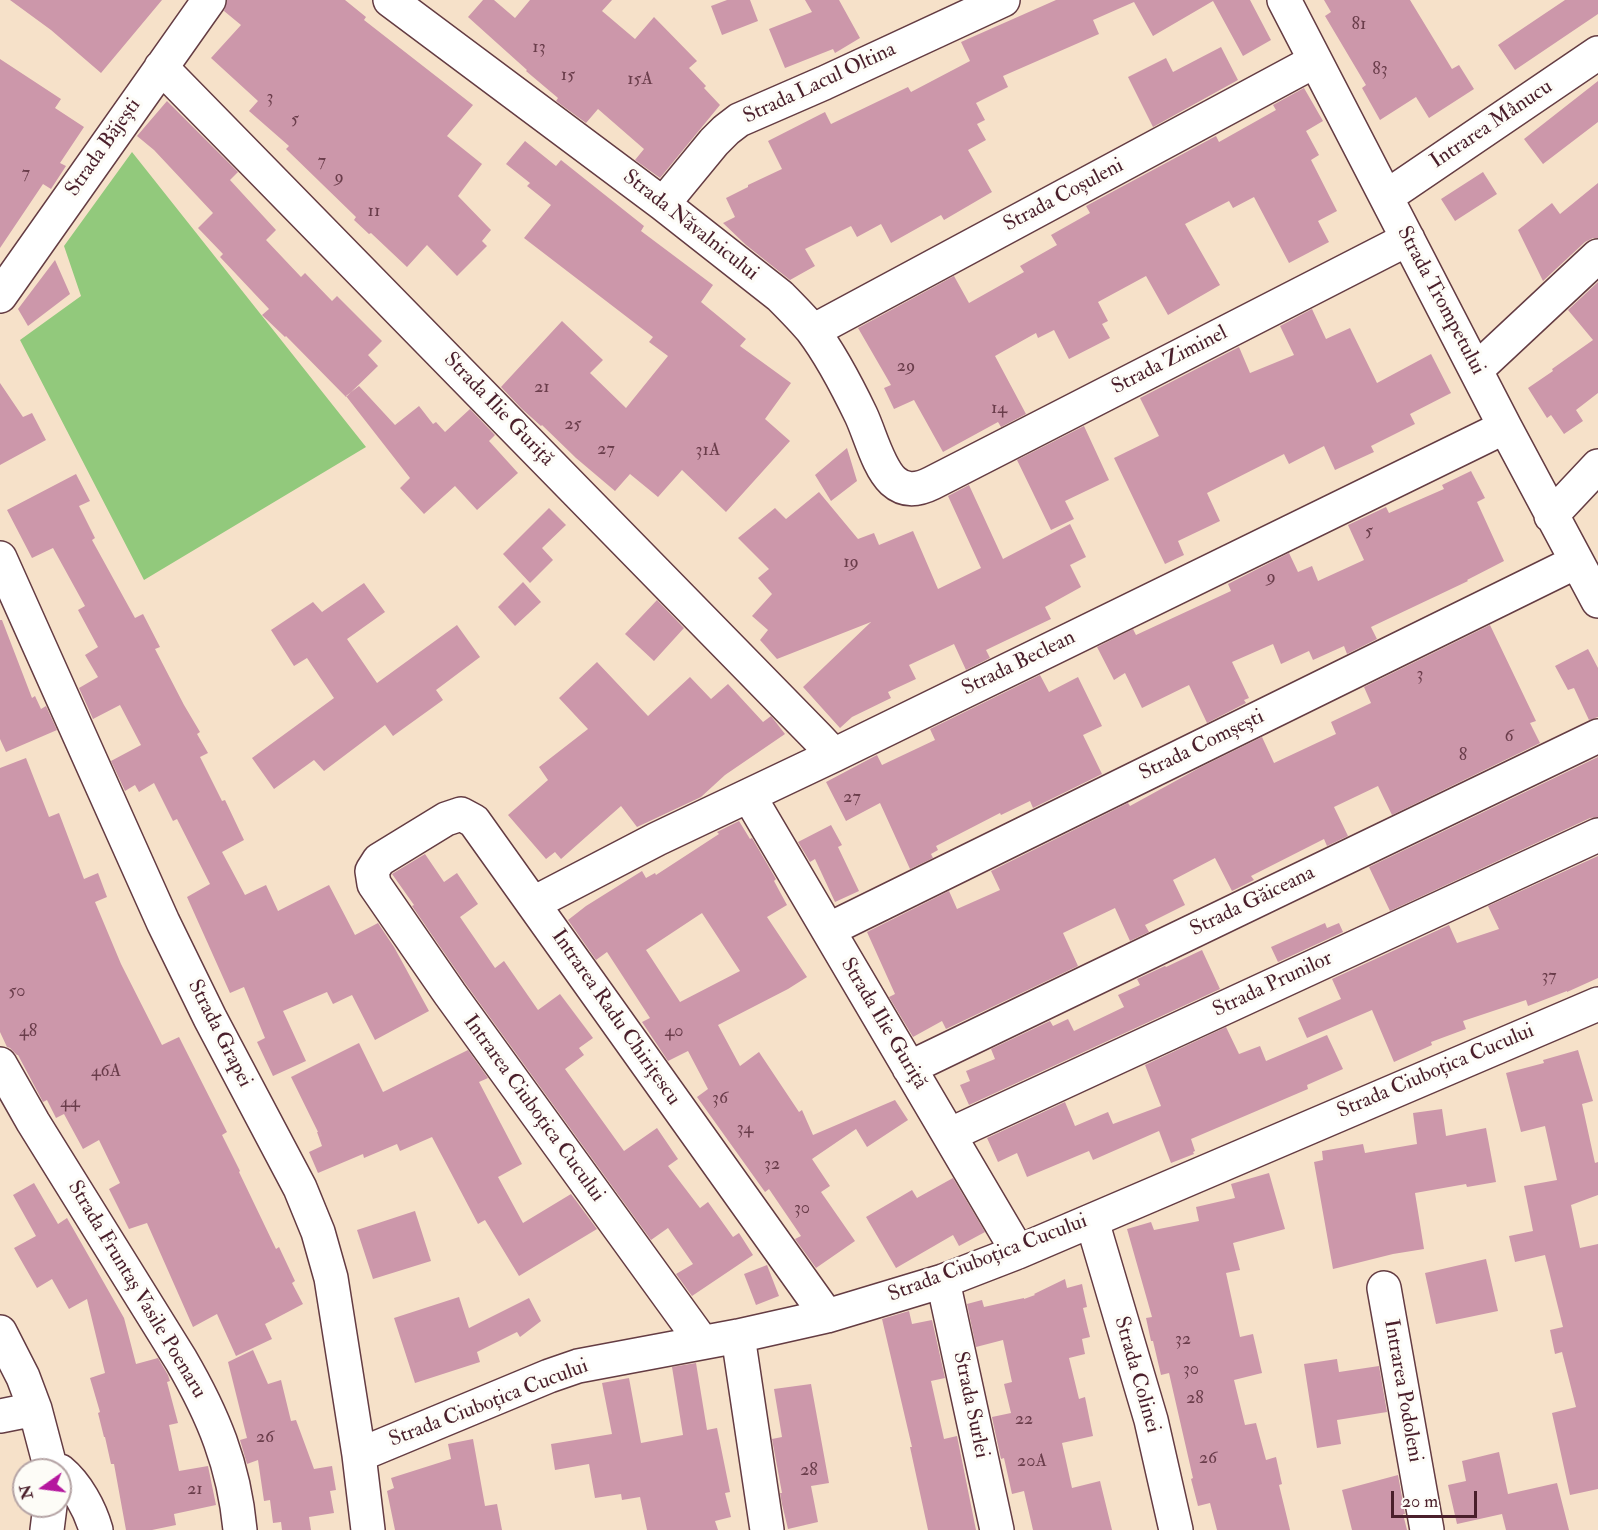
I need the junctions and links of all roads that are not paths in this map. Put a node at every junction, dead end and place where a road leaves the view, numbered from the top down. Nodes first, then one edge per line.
1 (209, 0) edge
2 (390, 0) edge
3 (1003, 0) edge
4 (1284, 0) edge
5 (1598, 53) edge
6 (1315, 61) junction
7 (161, 66) junction
8 (1386, 197) junction
9 (663, 204) junction
10 (1408, 238) junction
11 (1598, 256) edge
12 (0, 296) edge
13 (813, 331) junction
14 (1476, 370) junction
15 (1505, 427) junction
16 (1598, 466) edge
17 (932, 483) joint
18 (1551, 516) junction
19 (0, 558) edge
20 (1576, 562) junction
21 (1598, 601) edge
22 (1598, 736) edge
23 (834, 755) junction
24 (748, 796) junction
25 (1598, 835) edge
26 (372, 871) joint
27 (534, 903) junction
28 (828, 930) junction
29 (1598, 1004) edge
30 (0, 1064) edge
31 (909, 1068) junction
32 (949, 1135) junction
33 (1092, 1221) junction
34 (1018, 1252) junction
35 (943, 1281) junction
36 (1384, 1288) dead end
37 (826, 1316) junction
38 (0, 1332) edge
39 (738, 1336) junction
40 (702, 1342) junction
41 (35, 1408) junction
42 (0, 1416) edge
43 (359, 1455) junction
44 (51, 1458) edge
45 (72, 1485) edge
46 (96, 1530) edge
47 (240, 1530) edge
48 (368, 1530) edge
49 (767, 1530) edge
50 (997, 1530) edge
51 (1176, 1530) edge
52 (1427, 1530) edge

1 - 7 street, Strada Băjești
2 - 9 street, Strada Năvalnicului
3 - 9 street, Strada Lacul Oltina
4 - 6 street, Strada Trompetului
5 - 8 street, Intrarea Mânucu
6 - 8 street, Strada Trompetului
6 - 13 street, Strada Coșuleni
7 - 12 street, Strada Băjești
7 - 23 street, Strada Ilie Guriță
8 - 10 street, Strada Trompetului
9 - 13 street, Strada Năvalnicului
10 - 14 street, Strada Trompetului
10 - 17 street, Strada Ziminel
11 - 14 street
13 - 17 street, Strada Năvalnicului
14 - 15 street, Strada Trompetului
15 - 18 street, Strada Trompetului
15 - 23 street, Strada Beclean
16 - 18 street
18 - 20 street, Strada Trompetului
19 - 43 street, Strada Grapei
20 - 21 street, Strada Trompetului
20 - 28 street, Strada Comșești
22 - 31 street, Strada Găiceana
23 - 24 street, Strada Beclean
24 - 27 street, Strada Beclean
24 - 28 street, Strada Ilie Guriță
25 - 32 street, Strada Prunilor
26 - 27 street, Intrarea Radu Chirițescu
26 - 40 street, Intrarea Ciuboțica Cucului
27 - 37 street, Intrarea Radu Chirițescu
28 - 31 street, Strada Ilie Guriță
29 - 33 street, Strada Ciuboțica Cucului
30 - 47 street, Strada Fruntaș Vasile Poenaru
31 - 32 street, Strada Ilie Guriță
32 - 34 street, Strada Ilie Guriță
33 - 34 street, Strada Ciuboțica Cucului
33 - 51 street, Strada Colinei
34 - 35 street, Strada Ciuboțica Cucului
35 - 37 street, Strada Ciuboțica Cucului
35 - 50 street, Strada Surlei
36 - 52 street, Intrarea Podoleni
37 - 39 street, Strada Ciuboțica Cucului
38 - 41 street
39 - 40 street, Strada Ciuboțica Cucului
39 - 49 street
40 - 43 street, Strada Ciuboțica Cucului
41 - 42 street
41 - 44 street
43 - 48 street, Strada Grapei
45 - 46 street

